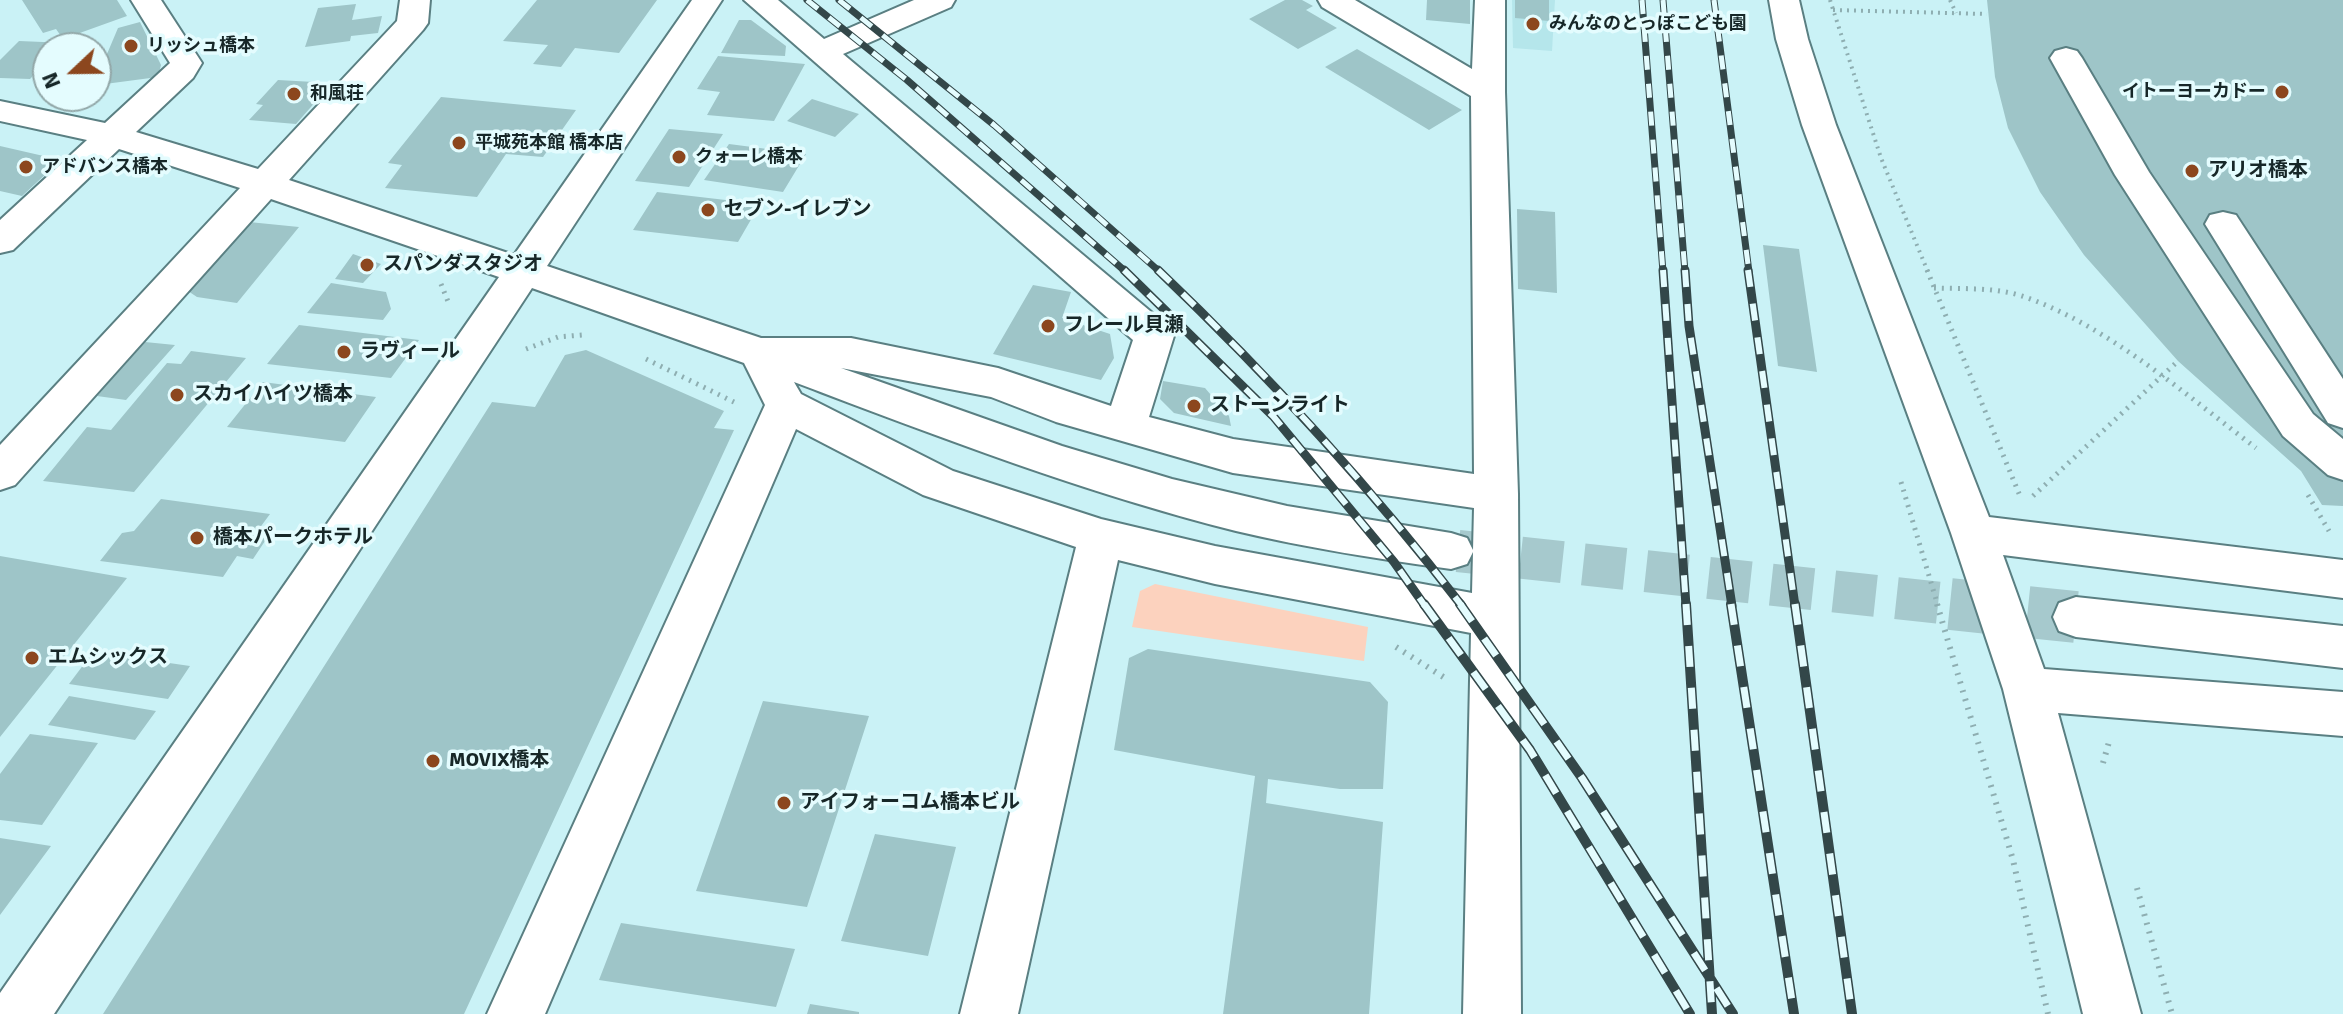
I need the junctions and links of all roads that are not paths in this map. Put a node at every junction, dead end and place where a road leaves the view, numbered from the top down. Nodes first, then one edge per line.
1 (146, 0) edge
2 (415, 0) edge
3 (707, 0) edge
4 (759, 0) edge
5 (940, 0) edge
6 (1333, 0) edge
7 (1490, 0) edge
8 (1784, 0) edge
9 (821, 52) junction
10 (2066, 58) dead end
11 (1488, 92) junction
12 (0, 111) edge
13 (111, 137) junction
14 (262, 185) junction
15 (2223, 224) dead end
16 (0, 241) edge
17 (526, 271) junction
18 (759, 353) junction
19 (2343, 412) edge
20 (782, 414) junction
21 (1125, 426) junction
22 (2343, 463) edge
23 (0, 473) edge
24 (1496, 494) junction
25 (1973, 533) junction
26 (1101, 537) junction
27 (1451, 551) tunnel mouth
28 (2339, 560) edge
29 (1494, 617) junction
30 (2076, 617) tunnel mouth
31 (2343, 647) edge
32 (2027, 689) junction
33 (2343, 714) edge
34 (20, 1014) edge
35 (516, 1014) edge
36 (989, 1014) edge
37 (1492, 1014) edge
38 (2112, 1014) edge

1 - 13 street
2 - 14 street
3 - 17 street
4 - 9 street
5 - 9 street
6 - 11 street
7 - 11 street
8 - 25 street
9 - 21 street
10 - 22 street
11 - 24 street
12 - 13 street
13 - 14 street
13 - 16 street
14 - 17 street
14 - 23 street
15 - 19 street
17 - 18 street
17 - 34 street
18 - 20 street
18 - 21 street
18 - 27 street
20 - 26 street
20 - 35 street
21 - 24 street
24 - 29 street
25 - 28 street
25 - 32 street
26 - 29 street
26 - 36 street
29 - 37 street
30 - 31 street
32 - 33 street
32 - 38 street

